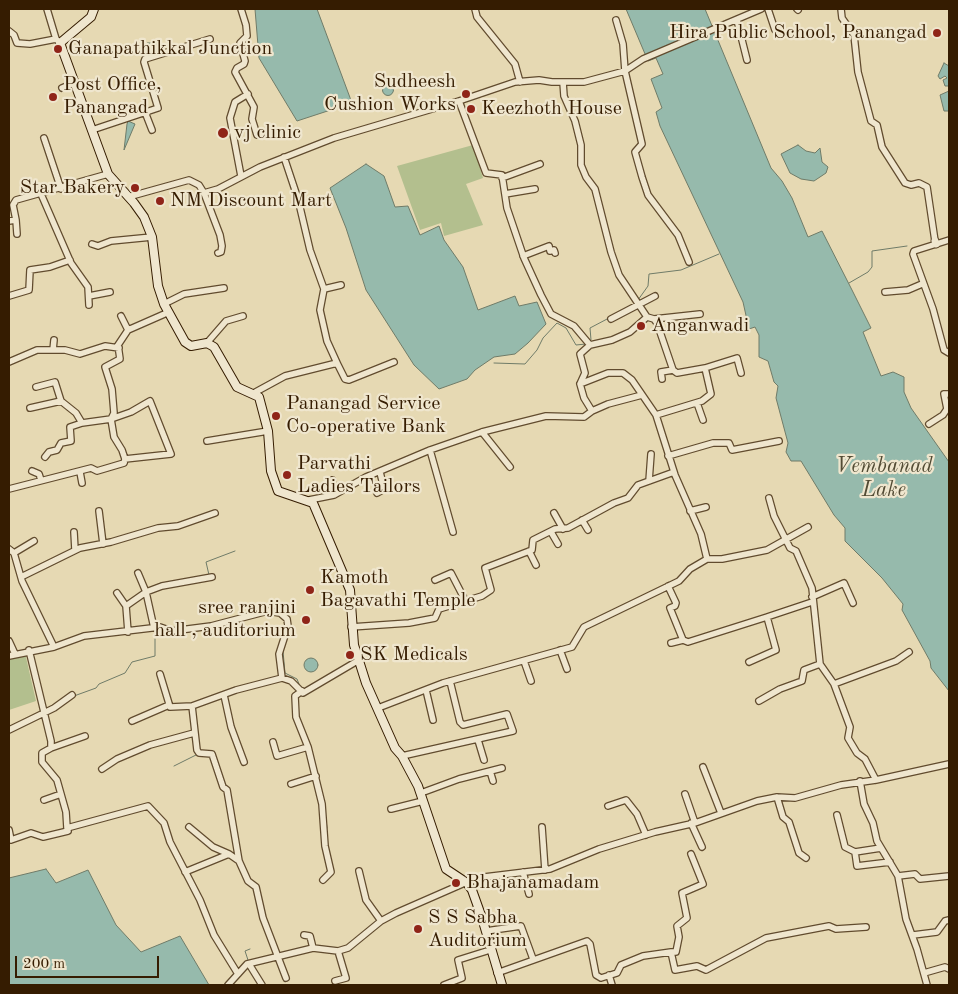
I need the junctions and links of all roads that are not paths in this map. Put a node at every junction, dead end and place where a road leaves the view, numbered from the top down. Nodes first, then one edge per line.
1 (47, 9) edge
2 (94, 9) edge
3 (101, 9) edge
4 (242, 9) edge
5 (475, 9) edge
6 (762, 9) edge
7 (768, 9) edge
8 (841, 9) edge
9 (616, 20) dead end
10 (737, 20) junction
11 (775, 30) dead end
12 (9, 31) edge
13 (210, 39) dead end
14 (58, 41) junction
15 (747, 60) dead end
16 (624, 71) junction
17 (520, 82) junction
18 (563, 82) junction
19 (74, 83) junction
20 (62, 88) dead end
21 (248, 94) junction
22 (459, 102) junction
23 (145, 112) junction
24 (92, 130) junction
25 (152, 130) dead end
26 (256, 135) dead end
27 (44, 138) dead end
28 (284, 157) junction
29 (540, 164) dead end
30 (108, 174) junction
31 (241, 176) junction
32 (502, 178) junction
33 (61, 188) junction
34 (535, 189) dead end
35 (204, 193) junction
36 (41, 194) junction
37 (505, 194) junction
38 (128, 197) junction
39 (16, 220) junction
40 (9, 221) edge
41 (17, 234) dead end
42 (152, 237) junction
43 (949, 240) edge
44 (935, 242) junction
45 (92, 244) dead end
46 (218, 253) dead end
47 (556, 253) dead end
48 (523, 256) junction
49 (70, 260) junction
50 (689, 262) dead end
51 (922, 284) junction
52 (341, 286) dead end
53 (224, 288) dead end
54 (324, 288) junction
55 (110, 292) dead end
56 (885, 292) dead end
57 (9, 296) edge
58 (89, 296) junction
59 (655, 296) dead end
60 (637, 302) junction
61 (164, 304) junction
62 (89, 305) dead end
63 (169, 312) junction
64 (700, 314) dead end
65 (121, 316) dead end
66 (242, 316) dead end
67 (650, 318) junction
68 (611, 319) dead end
69 (128, 330) junction
70 (54, 340) dead end
71 (589, 343) junction
72 (206, 344) junction
73 (119, 348) junction
74 (53, 350) junction
75 (736, 350) dead end
76 (949, 353) edge
77 (738, 358) junction
78 (9, 362) edge
79 (394, 362) dead end
80 (336, 363) junction
81 (705, 368) junction
82 (673, 370) junction
83 (741, 373) dead end
84 (662, 379) dead end
85 (580, 384) junction
86 (36, 387) dead end
87 (252, 394) junction
88 (949, 394) edge
89 (642, 396) junction
90 (61, 401) junction
91 (698, 403) junction
92 (30, 408) dead end
93 (592, 411) junction
94 (656, 415) junction
95 (111, 418) junction
96 (703, 420) dead end
97 (82, 422) junction
98 (929, 424) dead end
99 (268, 431) junction
100 (482, 432) junction
101 (207, 441) dead end
102 (779, 441) dead end
103 (415, 448) dead end
104 (430, 450) junction
105 (652, 454) dead end
106 (418, 455) junction
107 (668, 456) junction
108 (45, 457) dead end
109 (126, 459) junction
110 (510, 467) dead end
111 (32, 471) dead end
112 (80, 472) junction
113 (380, 472) junction
114 (674, 472) junction
115 (41, 480) junction
116 (332, 480) dead end
117 (649, 481) junction
118 (82, 483) dead end
119 (9, 489) edge
120 (377, 493) dead end
121 (334, 495) junction
122 (769, 498) dead end
123 (309, 500) junction
124 (706, 507) dead end
125 (99, 511) dead end
126 (690, 511) junction
127 (215, 512) dead end
128 (554, 513) dead end
129 (582, 520) junction
130 (808, 527) dead end
131 (563, 528) junction
132 (588, 530) dead end
133 (74, 532) dead end
134 (453, 532) dead end
135 (550, 532) junction
136 (787, 540) junction
137 (34, 541) dead end
138 (103, 544) junction
139 (558, 544) dead end
140 (75, 550) junction
141 (11, 551) edge
142 (529, 551) junction
143 (707, 559) junction
144 (536, 566) dead end
145 (138, 573) dead end
146 (21, 577) junction
147 (212, 577) dead end
148 (435, 580) dead end
149 (668, 586) junction
150 (146, 592) junction
151 (117, 593) dead end
152 (812, 600) junction
153 (466, 602) junction
154 (853, 603) dead end
155 (126, 606) junction
156 (767, 617) junction
157 (351, 626) junction
158 (154, 628) junction
159 (128, 632) junction
160 (683, 640) junction
161 (9, 641) edge
162 (671, 644) dead end
163 (54, 647) junction
164 (29, 650) junction
165 (560, 650) junction
166 (909, 652) dead end
167 (12, 655) edge
168 (359, 660) junction
169 (524, 661) junction
170 (749, 662) dead end
171 (820, 664) junction
172 (566, 669) dead end
173 (160, 674) dead end
174 (282, 678) junction
175 (450, 681) junction
176 (531, 681) dead end
177 (834, 684) junction
178 (426, 690) junction
179 (224, 694) junction
180 (298, 694) junction
181 (72, 695) dead end
182 (759, 702) dead end
183 (169, 705) junction
184 (192, 706) junction
185 (378, 708) junction
186 (45, 712) junction
187 (433, 720) dead end
188 (132, 721) dead end
189 (9, 730) edge
190 (194, 734) junction
191 (85, 736) dead end
192 (478, 740) junction
193 (273, 742) dead end
194 (308, 747) junction
195 (51, 748) junction
196 (402, 756) junction
197 (484, 760) dead end
198 (244, 762) dead end
199 (949, 764) edge
200 (703, 767) dead end
201 (502, 768) dead end
202 (102, 769) dead end
203 (490, 771) junction
204 (316, 776) junction
205 (876, 780) junction
206 (493, 781) dead end
207 (860, 781) junction
208 (291, 784) dead end
209 (61, 794) junction
210 (685, 794) dead end
211 (422, 797) junction
212 (777, 797) junction
213 (44, 800) dead end
214 (608, 806) dead end
215 (391, 809) dead end
216 (721, 813) junction
217 (837, 815) dead end
218 (693, 823) junction
219 (189, 827) dead end
220 (542, 827) dead end
221 (67, 828) junction
222 (9, 830) edge
223 (646, 835) junction
224 (702, 847) dead end
225 (881, 848) junction
226 (855, 852) junction
227 (229, 854) junction
228 (691, 854) dead end
229 (806, 858) dead end
230 (239, 861) junction
231 (890, 862) junction
232 (545, 870) junction
233 (185, 872) junction
234 (359, 872) dead end
235 (523, 872) junction
236 (898, 876) junction
237 (949, 876) edge
238 (324, 880) dead end
239 (467, 883) junction
240 (529, 894) dead end
241 (949, 920) edge
242 (381, 921) junction
243 (866, 927) dead end
244 (486, 931) junction
245 (304, 935) dead end
246 (912, 935) junction
247 (313, 948) junction
248 (338, 950) junction
249 (490, 950) junction
250 (671, 952) junction
251 (278, 957) junction
252 (533, 959) junction
253 (249, 964) junction
254 (949, 969) edge
255 (497, 973) junction
256 (924, 973) junction
257 (238, 974) junction
258 (609, 975) junction
259 (286, 978) dead end
260 (335, 981) dead end
261 (228, 985) edge
262 (262, 985) edge
263 (444, 985) edge
264 (502, 985) edge
265 (612, 985) edge
266 (927, 985) edge

1 - 14 street
2 - 3 street
2 - 14 main road
4 - 21 street
5 - 17 street
6 - 10 street
7 - 11 street
8 - 44 street
9 - 16 street
10 - 15 street
10 - 16 street
12 - 14 street
13 - 23 street
14 - 19 main road
16 - 18 street
16 - 50 street
17 - 18 street
17 - 22 street
18 - 60 street
19 - 20 street
19 - 24 main road
21 - 26 street
21 - 31 street
22 - 28 street
22 - 32 street
23 - 24 street
23 - 25 street
24 - 30 main road
27 - 33 street
28 - 31 street
28 - 54 street
29 - 32 street
30 - 33 street
30 - 38 main road
31 - 35 street
32 - 37 street
33 - 36 street
34 - 37 street
35 - 38 street
35 - 46 street
36 - 39 street
36 - 49 street
37 - 48 street
38 - 42 main road
39 - 40 street
39 - 41 street
42 - 45 street
42 - 61 main road
43 - 44 street
44 - 51 street
47 - 48 street
48 - 71 street
49 - 57 street
49 - 58 street
51 - 56 street
51 - 76 street
52 - 54 street
53 - 61 street
54 - 80 street
55 - 58 street
58 - 62 street
59 - 60 street
60 - 67 street
60 - 68 street
61 - 63 main road
63 - 69 street
63 - 72 main road
64 - 67 street
65 - 69 street
66 - 72 street
67 - 71 street
67 - 82 street
69 - 73 street
70 - 74 street
71 - 85 street
72 - 87 main road
73 - 74 street
73 - 95 street
74 - 78 street
75 - 77 street
77 - 81 street
77 - 83 street
79 - 80 street
80 - 87 street
81 - 82 street
81 - 91 street
82 - 84 street
85 - 89 street
85 - 93 street
86 - 90 street
87 - 99 main road
88 - 98 street
89 - 93 street
89 - 94 street
90 - 92 street
90 - 97 street
91 - 94 street
91 - 96 street
93 - 100 street
94 - 107 street
95 - 97 street
95 - 109 street
95 - 109 street
97 - 108 street
99 - 101 street
99 - 123 main road
100 - 104 street
100 - 110 street
102 - 107 street
103 - 106 street
104 - 106 street
104 - 134 street
105 - 117 street
106 - 113 street
107 - 114 street
109 - 112 street
111 - 115 street
112 - 115 street
112 - 118 street
113 - 120 street
113 - 121 street
114 - 117 street
114 - 126 street
115 - 119 street
116 - 121 street
117 - 129 street
121 - 123 street
122 - 136 street
123 - 157 main road
124 - 126 street
125 - 138 street
126 - 143 street
127 - 138 street
128 - 131 street
129 - 131 street
129 - 132 street
130 - 136 street
131 - 135 street
133 - 140 street
135 - 139 street
135 - 142 street
136 - 143 street
136 - 152 street
137 - 141 street
138 - 140 street
140 - 146 street
141 - 146 street
142 - 144 street
142 - 153 street
143 - 149 street
145 - 150 street
146 - 163 street
147 - 150 street
148 - 153 street
149 - 160 street
149 - 165 street
150 - 155 street
150 - 158 street
151 - 155 street
152 - 154 street
152 - 156 street
152 - 171 street
153 - 157 street
155 - 159 street
156 - 160 street
156 - 170 street
157 - 168 main road
158 - 159 street
158 - 174 street
159 - 163 street
160 - 162 street
161 - 167 street
163 - 164 street
164 - 167 street
164 - 186 street
165 - 169 street
165 - 172 street
166 - 177 street
168 - 180 street
168 - 185 main road
169 - 175 street
169 - 176 street
171 - 177 street
171 - 182 street
173 - 183 street
174 - 179 street
174 - 180 street
175 - 178 street
175 - 192 street
177 - 205 street
178 - 185 street
178 - 187 street
179 - 184 street
179 - 198 street
180 - 194 street
181 - 186 street
183 - 184 street
183 - 188 street
184 - 190 street
185 - 196 main road
186 - 189 street
186 - 195 street
190 - 202 street
190 - 230 street
191 - 195 street
192 - 196 street
192 - 197 street
193 - 194 street
194 - 204 street
195 - 209 street
196 - 211 main road
199 - 205 street
200 - 216 street
201 - 203 street
203 - 206 street
203 - 211 street
204 - 208 street
204 - 238 street
205 - 207 street
207 - 212 street
207 - 225 street
209 - 213 street
209 - 221 street
210 - 218 street
211 - 215 street
211 - 239 main road
212 - 216 street
212 - 229 street
214 - 223 street
216 - 218 street
217 - 226 street
218 - 223 street
218 - 224 street
219 - 227 street
220 - 232 street
221 - 222 street
221 - 233 street
223 - 232 street
225 - 226 street
225 - 231 street
226 - 231 street
227 - 230 street
227 - 233 street
228 - 250 street
230 - 251 street
231 - 236 street
232 - 235 street
233 - 257 street
234 - 242 street
235 - 239 street
235 - 240 street
236 - 237 street
236 - 246 street
239 - 242 street
239 - 244 main road
241 - 246 street
242 - 248 street
243 - 250 street
244 - 249 main road
244 - 252 street
245 - 247 street
246 - 256 street
247 - 248 street
247 - 251 street
248 - 260 street
249 - 255 main road
249 - 263 street
250 - 258 street
251 - 253 street
251 - 259 street
252 - 255 street
252 - 258 street
253 - 257 street
253 - 262 street
254 - 256 street
255 - 264 main road
256 - 266 street
257 - 261 street
258 - 265 street

